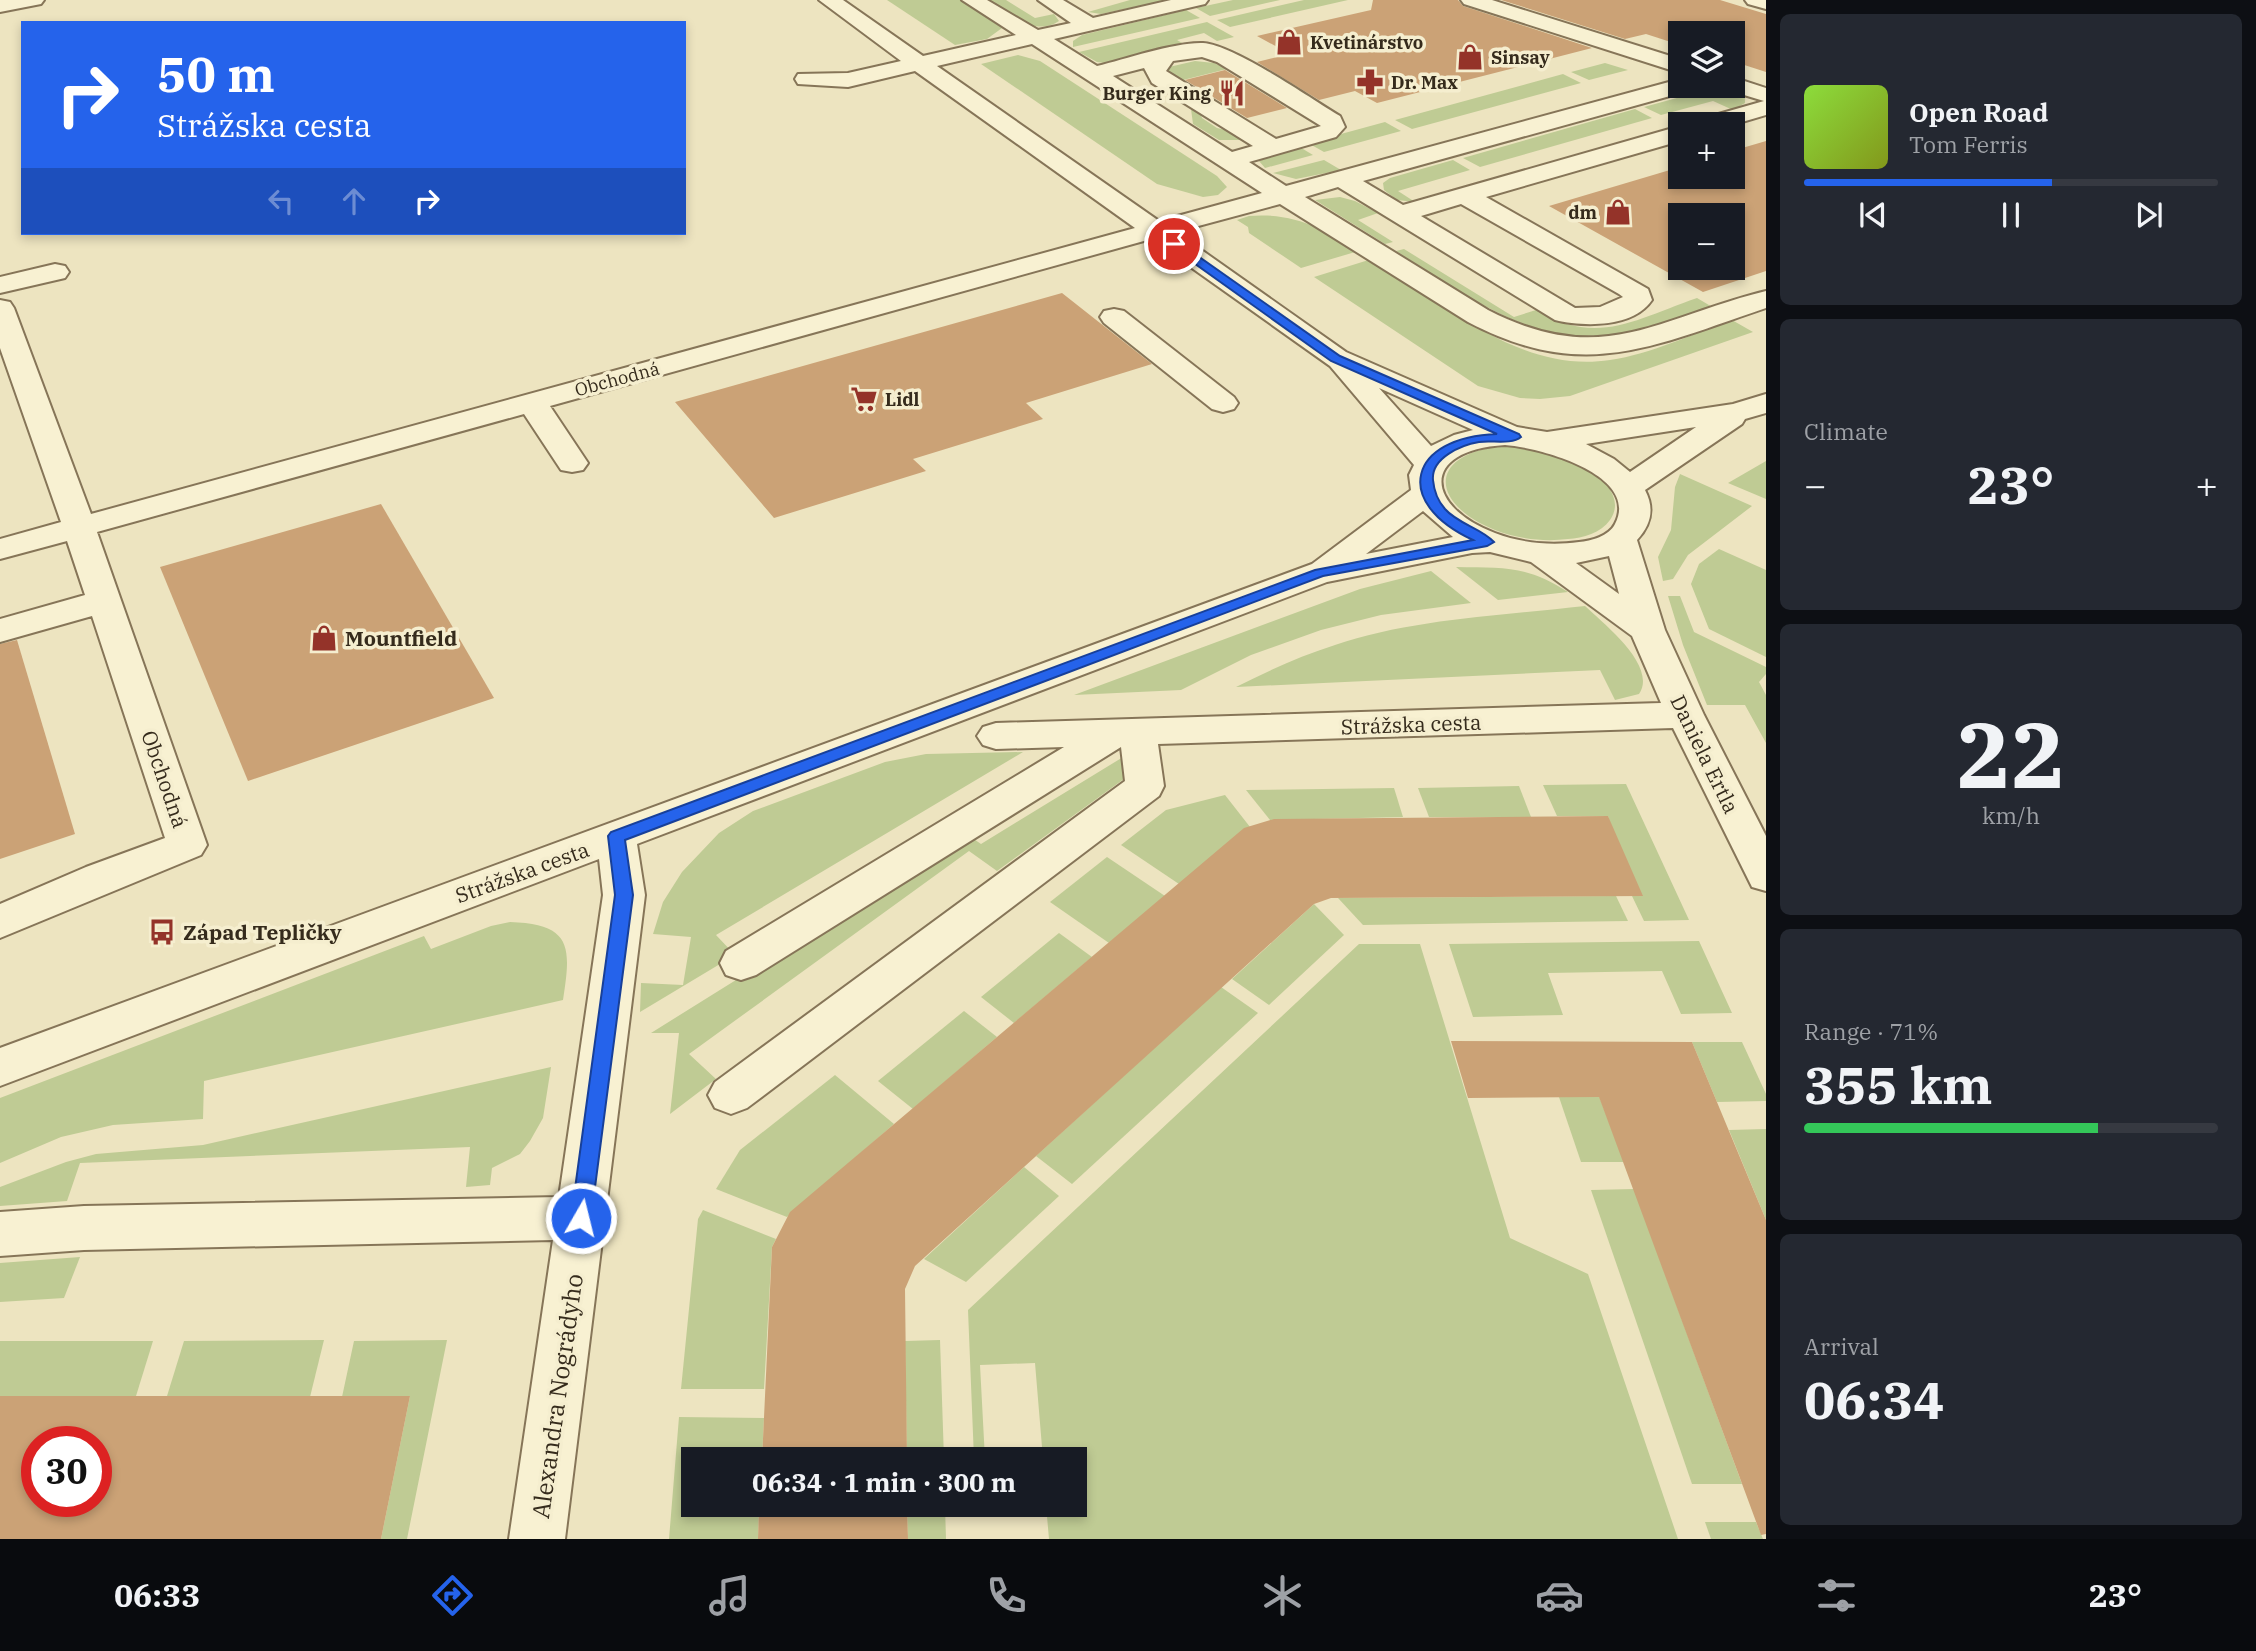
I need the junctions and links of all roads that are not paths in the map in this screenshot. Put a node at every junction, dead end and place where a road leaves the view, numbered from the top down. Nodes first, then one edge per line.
1 (34, 0) edge
2 (830, 0) edge
3 (972, 0) edge
4 (1198, 0) edge
5 (1471, 0) edge
6 (1755, 0) edge
7 (1766, 3) edge
8 (1055, 4) edge
9 (0, 6) edge
10 (1089, 14) junction
11 (1033, 38) junction
12 (1165, 57) junction
13 (1668, 62) edge
14 (918, 63) junction
15 (1093, 74) junction
16 (806, 79) dead end
17 (1745, 88) edge
18 (1668, 89) edge
19 (1766, 95) edge
20 (1766, 108) edge
21 (1745, 114) edge
22 (1668, 136) edge
23 (1273, 148) junction
24 (1229, 160) junction
25 (1342, 179) junction
26 (1283, 195) junction
27 (1464, 195) junction
28 (1399, 214) junction
29 (1155, 230) junction
30 (55, 272) dead end
31 (0, 285) edge
32 (1766, 299) edge
33 (0, 308) edge
34 (1114, 317) dead end
35 (1336, 358) junction
36 (532, 402) junction
37 (1223, 403) dead end
38 (1752, 407) edge
39 (1530, 439) junction
40 (572, 463) dead end
41 (1429, 478) junction
42 (1627, 488) junction
43 (79, 527) junction
44 (1620, 538) junction
45 (1487, 542) junction
46 (0, 549) edge
47 (1541, 554) junction
48 (1320, 573) junction
49 (104, 601) junction
50 (1647, 630) junction
51 (0, 631) edge
52 (1685, 715) junction
53 (1126, 733) junction
54 (996, 736) dead end
55 (617, 836) junction
56 (1766, 876) edge
57 (0, 922) edge
58 (741, 963) dead end
59 (0, 1067) edge
60 (731, 1095) dead end
61 (581, 1218) junction
62 (0, 1234) edge
63 (537, 1539) edge

1 - 9 street
2 - 14 street
3 - 11 street
4 - 10 street
5 - 13 street
6 - 7 street
8 - 10 street
10 - 11 street
11 - 14 street
11 - 15 street
12 - 15 street
12 - 23 street
12 - 23 street
14 - 16 street
14 - 29 street
15 - 24 street
17 - 19 street
18 - 25 street, Obchodná
20 - 21 street
22 - 27 street
23 - 24 street
24 - 26 street
25 - 26 street, Obchodná
25 - 28 street
26 - 29 street, Obchodná
26 - 32 street
27 - 28 street
27 - 28 street
29 - 35 street
29 - 36 street, Obchodná
30 - 31 street
33 - 43 street, Obchodná
34 - 37 street
35 - 39 street
35 - 41 street
36 - 40 street
36 - 43 street, Obchodná
38 - 39 street, Strážska cesta
38 - 42 street, Strážska cesta
39 - 41 street, Strážska cesta
39 - 42 street, Strážska cesta
41 - 45 street, Strážska cesta
41 - 48 street, Strážska cesta
42 - 44 street
43 - 46 street, Obchodná
43 - 49 street, Obchodná
44 - 47 street, Strážska cesta
44 - 50 street, Daniela Ertla
45 - 47 street, Strážska cesta
45 - 48 street, Strážska cesta
47 - 50 street
48 - 55 street, Strážska cesta
49 - 51 street
49 - 57 street, Obchodná
50 - 52 street, Daniela Ertla
52 - 53 street, Strážska cesta
52 - 56 street, Daniela Ertla
53 - 54 street, Strážska cesta
53 - 58 street
53 - 60 street
55 - 59 street, Strážska cesta
55 - 61 street, Alexandra Nográdyho
61 - 62 street
61 - 63 street, Alexandra Nográdyho

